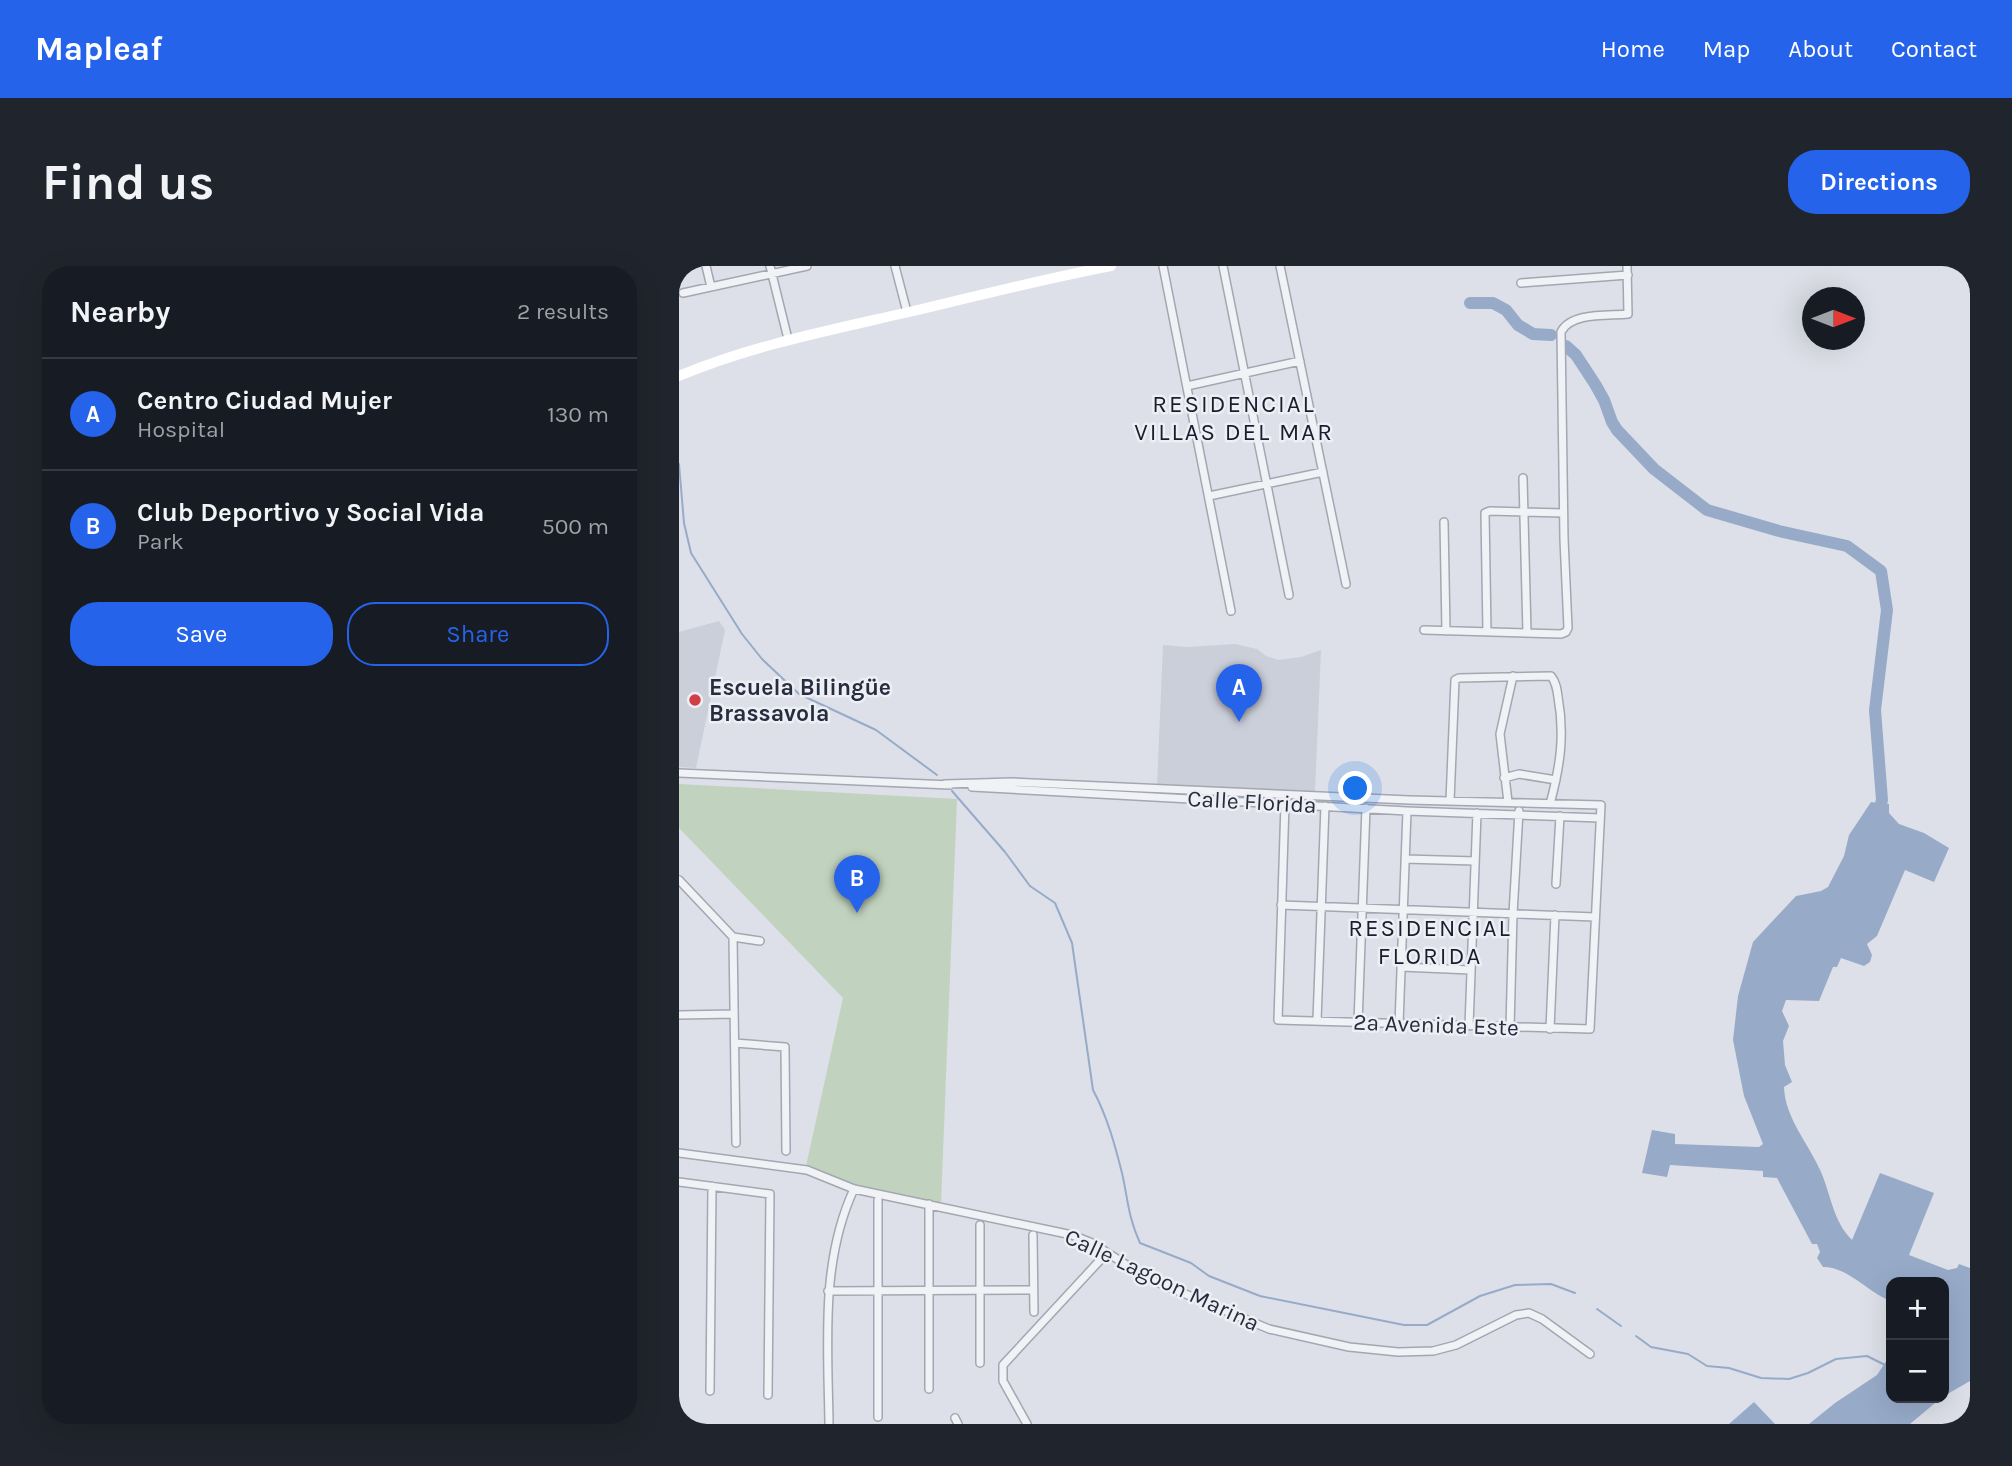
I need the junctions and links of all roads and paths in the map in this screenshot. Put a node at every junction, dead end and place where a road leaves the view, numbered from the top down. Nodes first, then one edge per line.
1 (706, 266) edge
2 (807, 266) edge
3 (895, 266) edge
4 (1111, 266) edge
5 (1163, 266) edge
6 (1223, 266) edge
7 (1280, 266) edge
8 (1627, 266) edge
9 (771, 270) edge
10 (1628, 275) junction
11 (1521, 283) dead end
12 (711, 287) junction
13 (683, 293) dead end
14 (907, 312) junction
15 (788, 339) junction
16 (1300, 361) junction
17 (1244, 373) junction
18 (679, 376) edge
19 (1187, 386) junction
20 (1323, 472) junction
21 (1523, 478) dead end
22 (1266, 484) junction
23 (1209, 496) junction
24 (1524, 513) junction
25 (1563, 513) junction
26 (1444, 522) dead end
27 (1346, 584) dead end
28 (1289, 595) dead end
29 (1231, 611) dead end
30 (1424, 630) dead end
31 (1447, 631) junction
32 (1487, 632) junction
33 (1527, 633) junction
34 (1513, 676) junction
35 (679, 773) edge
36 (1504, 778) junction
37 (1556, 780) junction
38 (945, 784) junction
39 (1450, 801) junction
40 (1508, 802) junction
41 (1520, 803) junction
42 (1285, 804) junction
43 (1550, 804) junction
44 (1325, 806) junction
45 (1366, 808) junction
46 (1407, 811) junction
47 (1477, 813) junction
48 (1519, 815) junction
49 (1560, 816) junction
50 (1600, 818) junction
51 (1405, 859) junction
52 (1475, 861) junction
53 (679, 880) edge
54 (1556, 884) dead end
55 (1281, 905) junction
56 (1320, 906) junction
57 (1362, 908) junction
58 (1403, 909) junction
59 (1473, 912) junction
60 (1513, 914) junction
61 (1555, 915) junction
62 (1595, 917) junction
63 (733, 937) junction
64 (760, 941) dead end
65 (1401, 967) junction
66 (1471, 970) junction
67 (679, 1014) edge
68 (734, 1014) junction
69 (1317, 1021) junction
70 (1359, 1023) junction
71 (1399, 1024) junction
72 (1469, 1026) junction
73 (1510, 1028) junction
74 (1550, 1029) junction
75 (735, 1043) junction
76 (736, 1143) dead end
77 (786, 1151) dead end
78 (679, 1153) edge
79 (679, 1182) edge
80 (712, 1186) junction
81 (854, 1189) junction
82 (879, 1200) dead end
83 (929, 1205) junction
84 (980, 1226) dead end
85 (1033, 1236) dead end
86 (1105, 1252) junction
87 (1033, 1290) junction
88 (879, 1291) junction
89 (928, 1291) junction
90 (980, 1291) junction
91 (828, 1292) junction
92 (1034, 1312) dead end
93 (1590, 1354) dead end
94 (980, 1363) dead end
95 (929, 1389) dead end
96 (711, 1391) dead end
97 (768, 1395) dead end
98 (879, 1418) dead end
99 (829, 1424) edge
100 (1027, 1424) edge

1 - 12 street
2 - 9 street
3 - 14 street
4 - 14 main road
5 - 19 street
6 - 17 street
7 - 16 street
8 - 10 street
9 - 12 street
9 - 15 street
10 - 11 street
10 - 25 street
12 - 13 street
14 - 15 main road
15 - 18 main road
16 - 17 street
16 - 20 street
17 - 19 street
17 - 22 street
19 - 23 street
20 - 22 street
20 - 27 street
21 - 24 street
22 - 23 street
22 - 28 street
23 - 29 street
24 - 25 street
24 - 32 street
24 - 33 street
25 - 33 street
26 - 31 street
30 - 31 street
31 - 32 street
32 - 33 street
34 - 36 street
34 - 37 street
34 - 39 street
35 - 38 street, Calle Florida
36 - 37 street
36 - 40 street
37 - 43 street
38 - 39 street, Calle Florida
38 - 42 street, Calle Florida
39 - 40 street, Calle Florida
40 - 41 street, Calle Florida
41 - 43 street, Calle Florida
41 - 48 street
42 - 44 street, Calle Florida
42 - 55 street
43 - 50 street, Calle Florida
44 - 45 street, Calle Florida
44 - 56 street
45 - 46 street, Calle Florida
45 - 57 street
46 - 47 street, Calle Florida
46 - 51 street
47 - 48 street, Calle Florida
47 - 52 street
48 - 49 street, Calle Florida
48 - 60 street
49 - 50 street, Calle Florida
49 - 54 street
50 - 62 street
51 - 52 street
51 - 58 street
52 - 59 street
53 - 63 street
55 - 56 street
55 - 69 street, 2a Avenida Este
56 - 57 street
56 - 69 street
57 - 58 street
57 - 70 street
58 - 59 street
58 - 65 street
59 - 60 street
59 - 66 street
60 - 61 street
60 - 73 street
61 - 62 street
61 - 74 street
62 - 74 street, 2a Avenida Este
63 - 64 street
63 - 68 street
65 - 66 street
65 - 71 street
66 - 72 street
67 - 68 street
68 - 75 street
69 - 70 street, 2a Avenida Este
70 - 71 street, 2a Avenida Este
71 - 72 street, 2a Avenida Este
72 - 73 street, 2a Avenida Este
73 - 74 street, 2a Avenida Este
75 - 76 street
75 - 77 street
78 - 81 street, Calle Lagoon Marina
79 - 80 street
80 - 96 street
80 - 97 street
81 - 83 street, Calle Lagoon Marina
81 - 91 street
82 - 88 street
83 - 86 street, Calle Lagoon Marina
83 - 89 street
84 - 90 street
85 - 87 street
86 - 93 street, Calle Lagoon Marina
86 - 100 street
87 - 90 street
87 - 92 street
88 - 89 street
88 - 91 street
88 - 98 street
89 - 90 street
89 - 95 street
90 - 94 street
91 - 99 street

